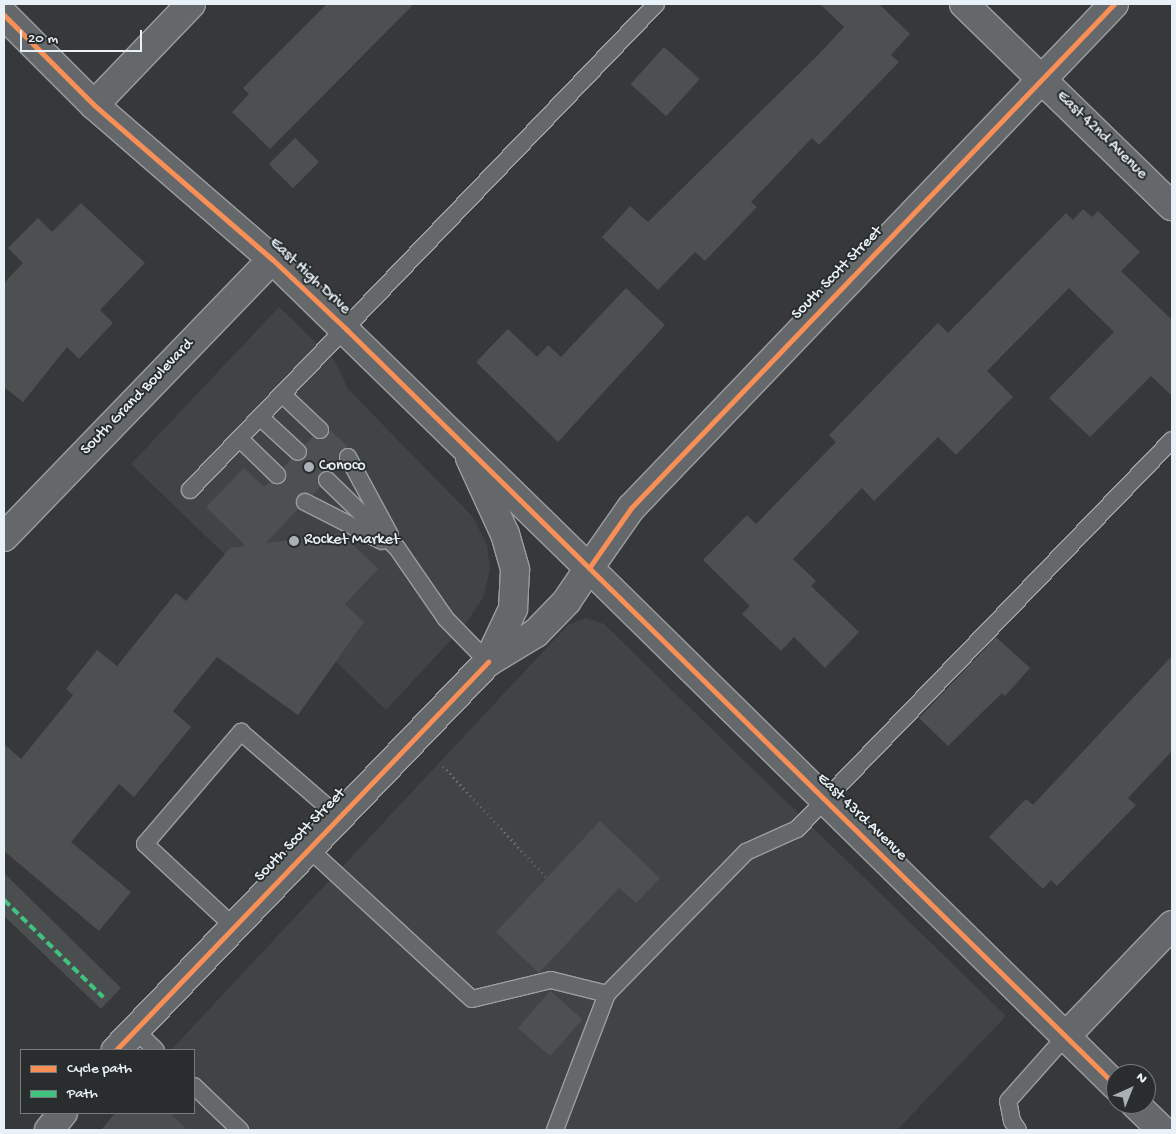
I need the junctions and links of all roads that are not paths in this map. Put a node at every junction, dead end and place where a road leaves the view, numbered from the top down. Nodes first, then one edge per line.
1 (191, 4) edge
2 (656, 4) edge
3 (964, 4) edge
4 (1114, 4) edge
5 (4, 15) edge
6 (1042, 79) junction
7 (94, 105) junction
8 (1172, 206) edge
9 (272, 259) junction
10 (346, 329) junction
11 (283, 395) junction
12 (261, 418) junction
13 (320, 430) dead end
14 (240, 439) junction
15 (1172, 440) edge
16 (463, 443) junction
17 (298, 452) dead end
18 (348, 457) dead end
19 (277, 474) dead end
20 (327, 480) dead end
21 (190, 490) dead end
22 (305, 502) dead end
23 (4, 538) edge
24 (397, 548) junction
25 (589, 568) junction
26 (488, 662) junction
27 (825, 801) junction
28 (338, 816) junction
29 (307, 847) junction
30 (232, 925) junction
31 (1172, 925) edge
32 (607, 994) junction
33 (134, 1029) junction
34 (1065, 1037) junction
35 (117, 1049) edge
36 (155, 1049) edge
37 (1106, 1076) edge
38 (195, 1087) edge
39 (62, 1114) edge
40 (1145, 1114) edge
41 (49, 1130) edge
42 (240, 1130) edge
43 (555, 1130) edge
44 (1018, 1130) edge
45 (1162, 1130) edge

1 - 7 street
2 - 10 lane
3 - 6 street, East 42nd Avenue
4 - 6 street, South Scott Street
5 - 7 street, East High Drive
6 - 8 street, East 42nd Avenue
6 - 25 street, South Scott Street
7 - 9 street, East High Drive
9 - 10 street, East High Drive
9 - 23 street, South Grand Boulevard
10 - 11 lane
10 - 16 street, East High Drive
11 - 12 lane
11 - 13 lane
12 - 14 lane
12 - 17 lane
14 - 19 lane
14 - 21 lane
15 - 27 lane
16 - 25 street, East High Drive
16 - 26 street
18 - 24 lane
20 - 24 lane
22 - 24 lane
24 - 26 lane
25 - 26 street, South Scott Street
25 - 27 street, East 43rd Avenue
26 - 28 street, South Scott Street
27 - 32 lane
27 - 34 street, East 43rd Avenue
28 - 29 street, South Scott Street
28 - 30 lane
29 - 30 street, South Scott Street
29 - 32 lane
30 - 33 street, South Scott Street
31 - 34 street
32 - 43 lane
33 - 35 street, South Scott Street
33 - 36 lane
34 - 37 street, East 43rd Avenue
34 - 44 lane
38 - 42 lane
39 - 41 street
40 - 45 street

